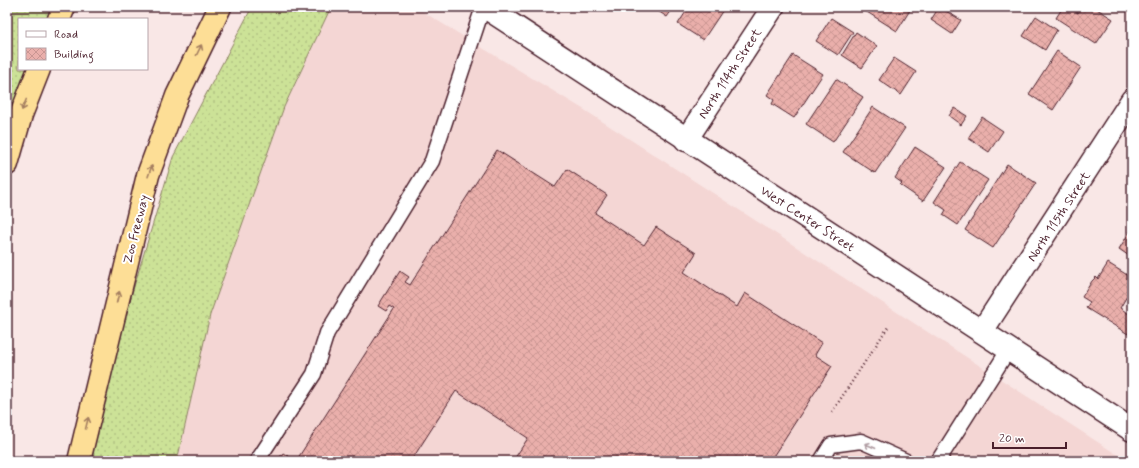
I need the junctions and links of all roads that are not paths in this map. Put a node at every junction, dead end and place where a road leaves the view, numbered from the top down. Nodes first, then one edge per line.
1 (64, 7) edge
2 (220, 7) edge
3 (484, 7) edge
4 (773, 7) edge
5 (59, 18) edge
6 (39, 70) edge
7 (1132, 100) edge
8 (686, 140) junction
9 (7, 164) edge
10 (982, 331) junction
11 (1009, 349) junction
12 (1132, 430) edge
13 (79, 461) edge
14 (257, 461) edge
15 (821, 461) edge
16 (906, 461) edge
17 (938, 461) edge

1 - 5 highway
13 -> 2 highway, Zoo Freeway
3 - 8 street, West Center Street
3 - 14 lane
4 - 8 street, North 114th Street
6 -> 9 highway
7 - 10 street, North 115th Street
8 - 10 street, West Center Street
10 - 11 street, West Center Street
11 - 12 street, West Center Street
11 - 17 lane
16 -> 15 lane

